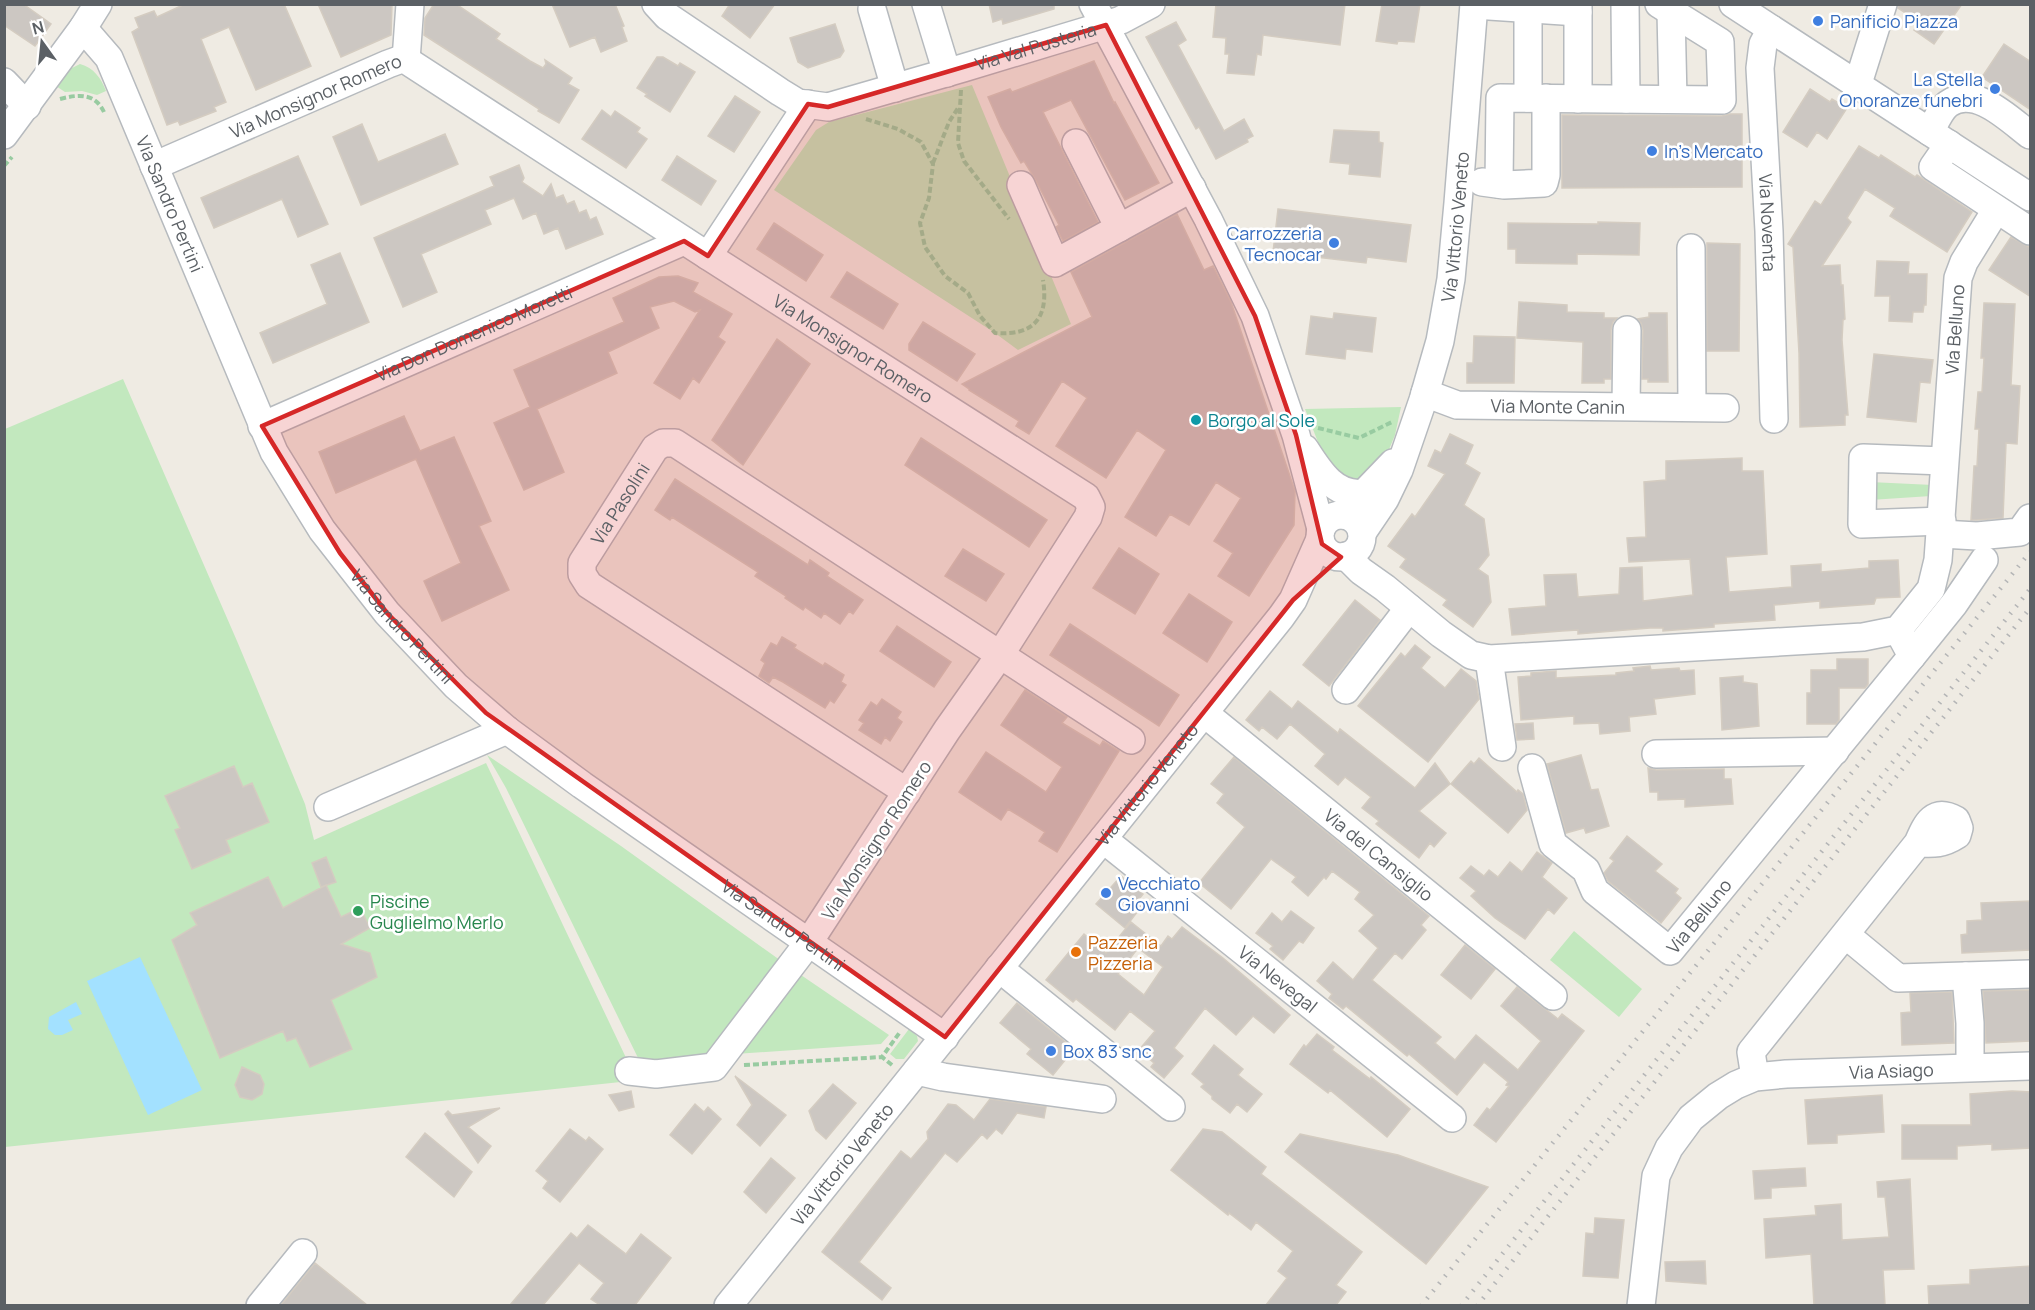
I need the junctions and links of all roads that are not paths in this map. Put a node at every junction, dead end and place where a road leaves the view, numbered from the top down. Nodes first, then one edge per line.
1 (98, 4) edge
2 (410, 4) edge
3 (656, 4) edge
4 (926, 4) edge
5 (1151, 4) edge
6 (1625, 4) edge
7 (1733, 4) edge
8 (1883, 4) edge
9 (1474, 5) edge
10 (1578, 8) edge
11 (1665, 8) edge
12 (872, 9) dead end
13 (1528, 9) junction
14 (1100, 15) edge
15 (83, 28) junction
16 (1771, 29) junction
17 (406, 60) junction
18 (955, 71) junction
19 (4, 82) edge
20 (1855, 85) junction
21 (895, 88) junction
22 (1537, 98) junction
23 (1578, 99) junction
24 (1626, 99) junction
25 (1673, 99) junction
26 (808, 104) junction
27 (27, 106) junction
28 (2030, 134) edge
29 (1940, 138) junction
30 (10, 143) edge
31 (1076, 143) dead end
32 (154, 166) junction
33 (1460, 180) junction
34 (1499, 184) junction
35 (1021, 186) dead end
36 (1192, 188) junction
37 (2031, 197) edge
38 (1996, 210) junction
39 (1119, 228) junction
40 (2031, 231) edge
41 (684, 241) junction
42 (1691, 248) dead end
43 (708, 256) junction
44 (1627, 330) dead end
45 (1422, 403) junction
46 (1626, 406) junction
47 (1692, 407) junction
48 (1725, 408) dead end
49 (1774, 418) dead end
50 (262, 426) junction
51 (1296, 435) junction
52 (1408, 443) junction
53 (1944, 461) junction
54 (1364, 493) junction
55 (2031, 518) edge
56 (1942, 527) junction
57 (1342, 539) junction
58 (1984, 560) dead end
59 (1409, 608) junction
60 (1898, 630) junction
61 (1000, 655) junction
62 (1911, 656) junction
63 (1489, 659) junction
64 (1346, 690) dead end
65 (1204, 713) junction
66 (507, 730) junction
67 (1131, 740) dead end
68 (1502, 747) dead end
69 (1835, 751) junction
70 (1656, 754) dead end
71 (1532, 768) dead end
72 (907, 792) junction
73 (328, 807) dead end
74 (1103, 839) junction
75 (1918, 843) dead end
76 (1846, 935) junction
77 (809, 942) junction
78 (999, 968) junction
79 (2031, 974) edge
80 (1966, 976) junction
81 (1553, 996) dead end
82 (945, 1037) junction
83 (2031, 1066) edge
84 (1970, 1067) junction
85 (629, 1071) dead end
86 (913, 1075) junction
87 (1755, 1077) junction
88 (1102, 1099) dead end
89 (1171, 1107) dead end
90 (1452, 1118) dead end
91 (303, 1253) dead end
92 (260, 1305) edge
93 (728, 1305) edge
94 (1641, 1305) edge

1 - 15 street
2 - 17 street
3 - 26 street, Via Val Pusteria
4 - 18 street
5 - 14 street
6 - 24 street
7 - 16 street
8 - 20 street
9 - 13 street
9 - 33 street, Via Vittorio Veneto
10 - 13 street
10 - 23 street
11 - 25 street
11 - 25 street
12 - 21 street
13 - 22 street
14 - 18 street, Via Val Pusteria
14 - 36 street, Via Val Pusteria
15 - 27 street
15 - 32 street, Via Sandro Pertini
16 - 20 street
16 - 49 street, Via Noventa
17 - 32 street, Via Monsignor Romero
17 - 41 street, Via Monsignor Romero
18 - 21 street, Via Val Pusteria
19 - 27 street
20 - 29 street
21 - 26 street, Via Val Pusteria
22 - 23 street
22 - 34 street
22 - 34 street
23 - 24 street
24 - 25 street
26 - 43 street
27 - 30 street
28 - 29 street
29 - 37 street
29 - 38 street
31 - 39 street
32 - 50 street, Via Sandro Pertini
33 - 34 street
33 - 45 street, Via Vittorio Veneto
35 - 39 street
36 - 39 street
36 - 51 street, Via Val Pusteria
38 - 40 street
38 - 53 street, Via Belluno
41 - 43 street, Via Monsignor Romero
41 - 50 street, Via Don Domenico Moretti
42 - 47 street
43 - 61 street, Via Monsignor Romero
44 - 46 street
45 - 46 street, Via Monte Canin
45 - 52 street, Via Vittorio Veneto
46 - 47 street, Via Monte Canin
47 - 48 street, Via Monte Canin
50 - 66 street, Via Sandro Pertini
51 - 54 street, Via Val Pusteria
51 - 57 street, Via Val Pusteria
52 - 54 street, Via Vittorio Veneto
52 - 57 street, Via Vittorio Veneto
53 - 56 street, Via Belluno
53 - 56 street
54 - 57 street, Via Vittorio Veneto
55 - 56 street
56 - 60 street, Via Belluno
57 - 59 street
57 - 65 street, Via Vittorio Veneto
58 - 62 street, Via Belluno
59 - 63 street
59 - 64 street
60 - 62 street
60 - 63 street
61 - 67 street
61 - 72 street, Via Monsignor Romero
61 - 72 street, Via Pasolini
62 - 69 street, Via Belluno
63 - 68 street
65 - 74 street, Via Vittorio Veneto
65 - 81 street, Via del Cansiglio
66 - 73 street
66 - 77 street, Via Sandro Pertini
69 - 70 street
69 - 71 street, Via Belluno
72 - 77 street, Via Monsignor Romero
74 - 78 street, Via Vittorio Veneto
74 - 90 street, Via Nevegal
75 - 76 street
76 - 80 street
76 - 87 street
77 - 82 street, Via Sandro Pertini
77 - 85 street, Via Monsignor Romero
78 - 82 street, Via Vittorio Veneto
78 - 89 street
79 - 80 street
80 - 84 street
82 - 86 street, Via Vittorio Veneto
83 - 84 street, Via Asiago
84 - 87 street, Via Asiago
86 - 88 street
86 - 93 street, Via Vittorio Veneto
87 - 94 street, Via Asiago
91 - 92 street

